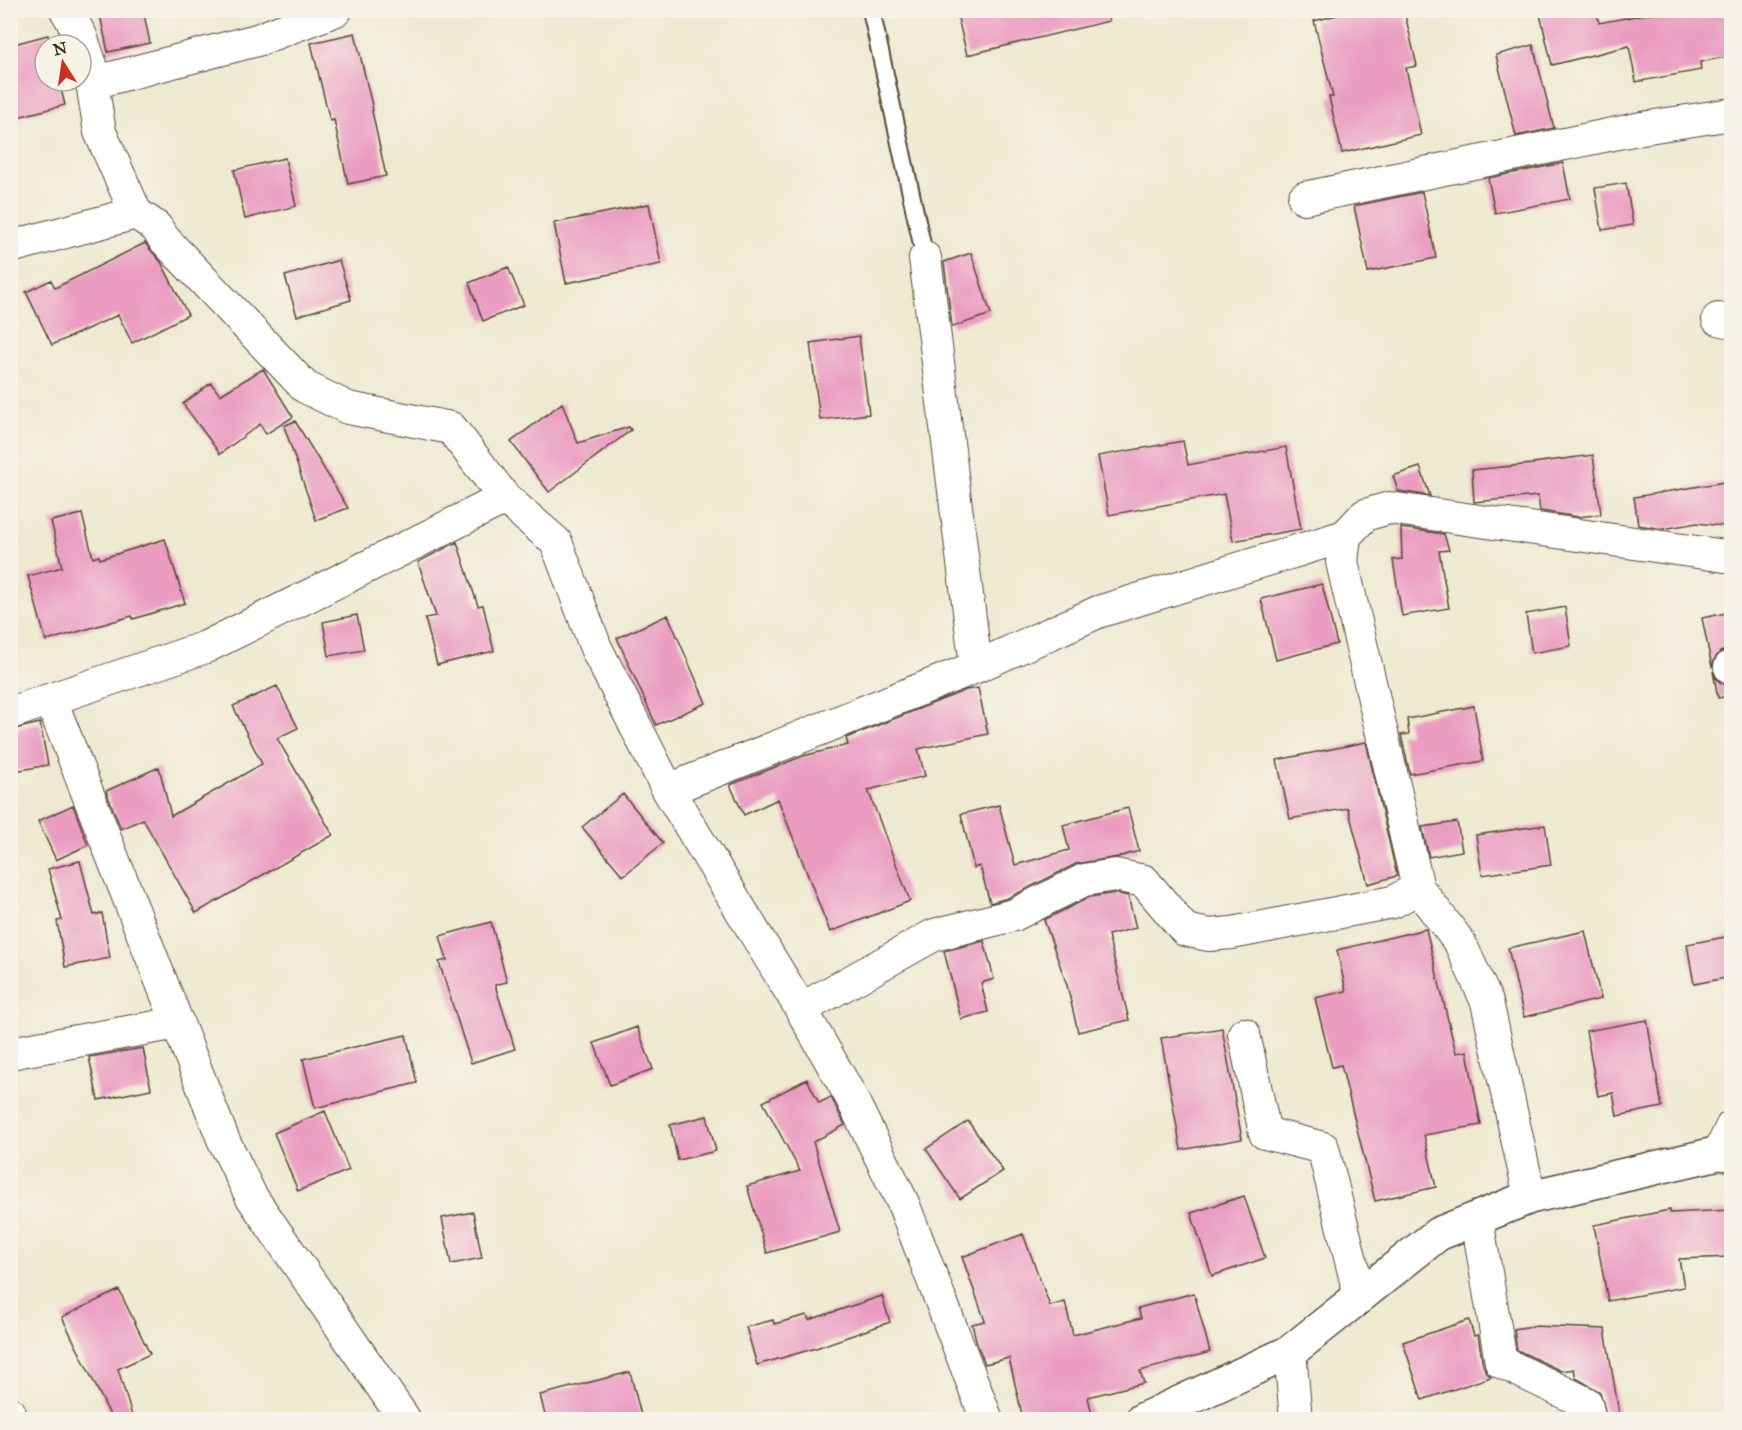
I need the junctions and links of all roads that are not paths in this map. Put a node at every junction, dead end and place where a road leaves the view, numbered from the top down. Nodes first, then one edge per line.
1 (66, 10) edge
2 (336, 10) edge
3 (871, 10) edge
4 (79, 33) edge
5 (93, 83) edge
6 (93, 89) edge
7 (1731, 114) edge
8 (1305, 198) dead end
9 (136, 213) junction
10 (10, 247) edge
11 (925, 258) joint
12 (505, 498) junction
13 (1345, 536) junction
14 (1731, 557) edge
15 (976, 667) junction
16 (51, 700) junction
17 (10, 713) edge
18 (668, 790) junction
19 (1418, 888) junction
20 (801, 1009) junction
21 (178, 1023) junction
22 (1244, 1034) dead end
23 (10, 1053) edge
24 (1727, 1144) edge
25 (1530, 1197) junction
26 (1477, 1219) junction
27 (1360, 1297) junction
28 (1290, 1352) junction
29 (10, 1413) edge
30 (12, 1419) edge
31 (405, 1419) edge
32 (987, 1419) edge
33 (1142, 1419) edge
34 (1296, 1419) edge
35 (1590, 1419) edge

1 - 4 street
2 - 5 street
3 - 11 lane
6 - 9 street
7 - 8 street
9 - 10 street
9 - 12 street
11 - 15 street
12 - 16 street
12 - 18 street
13 - 14 street
13 - 15 street
13 - 19 street
15 - 18 street
16 - 17 street
16 - 21 street
18 - 20 street
19 - 20 street
19 - 25 street
20 - 32 street
21 - 23 street
21 - 31 street
22 - 27 street
24 - 25 street
25 - 26 street
26 - 27 street
26 - 35 street
27 - 28 street
28 - 33 street
28 - 34 street
29 - 30 street

